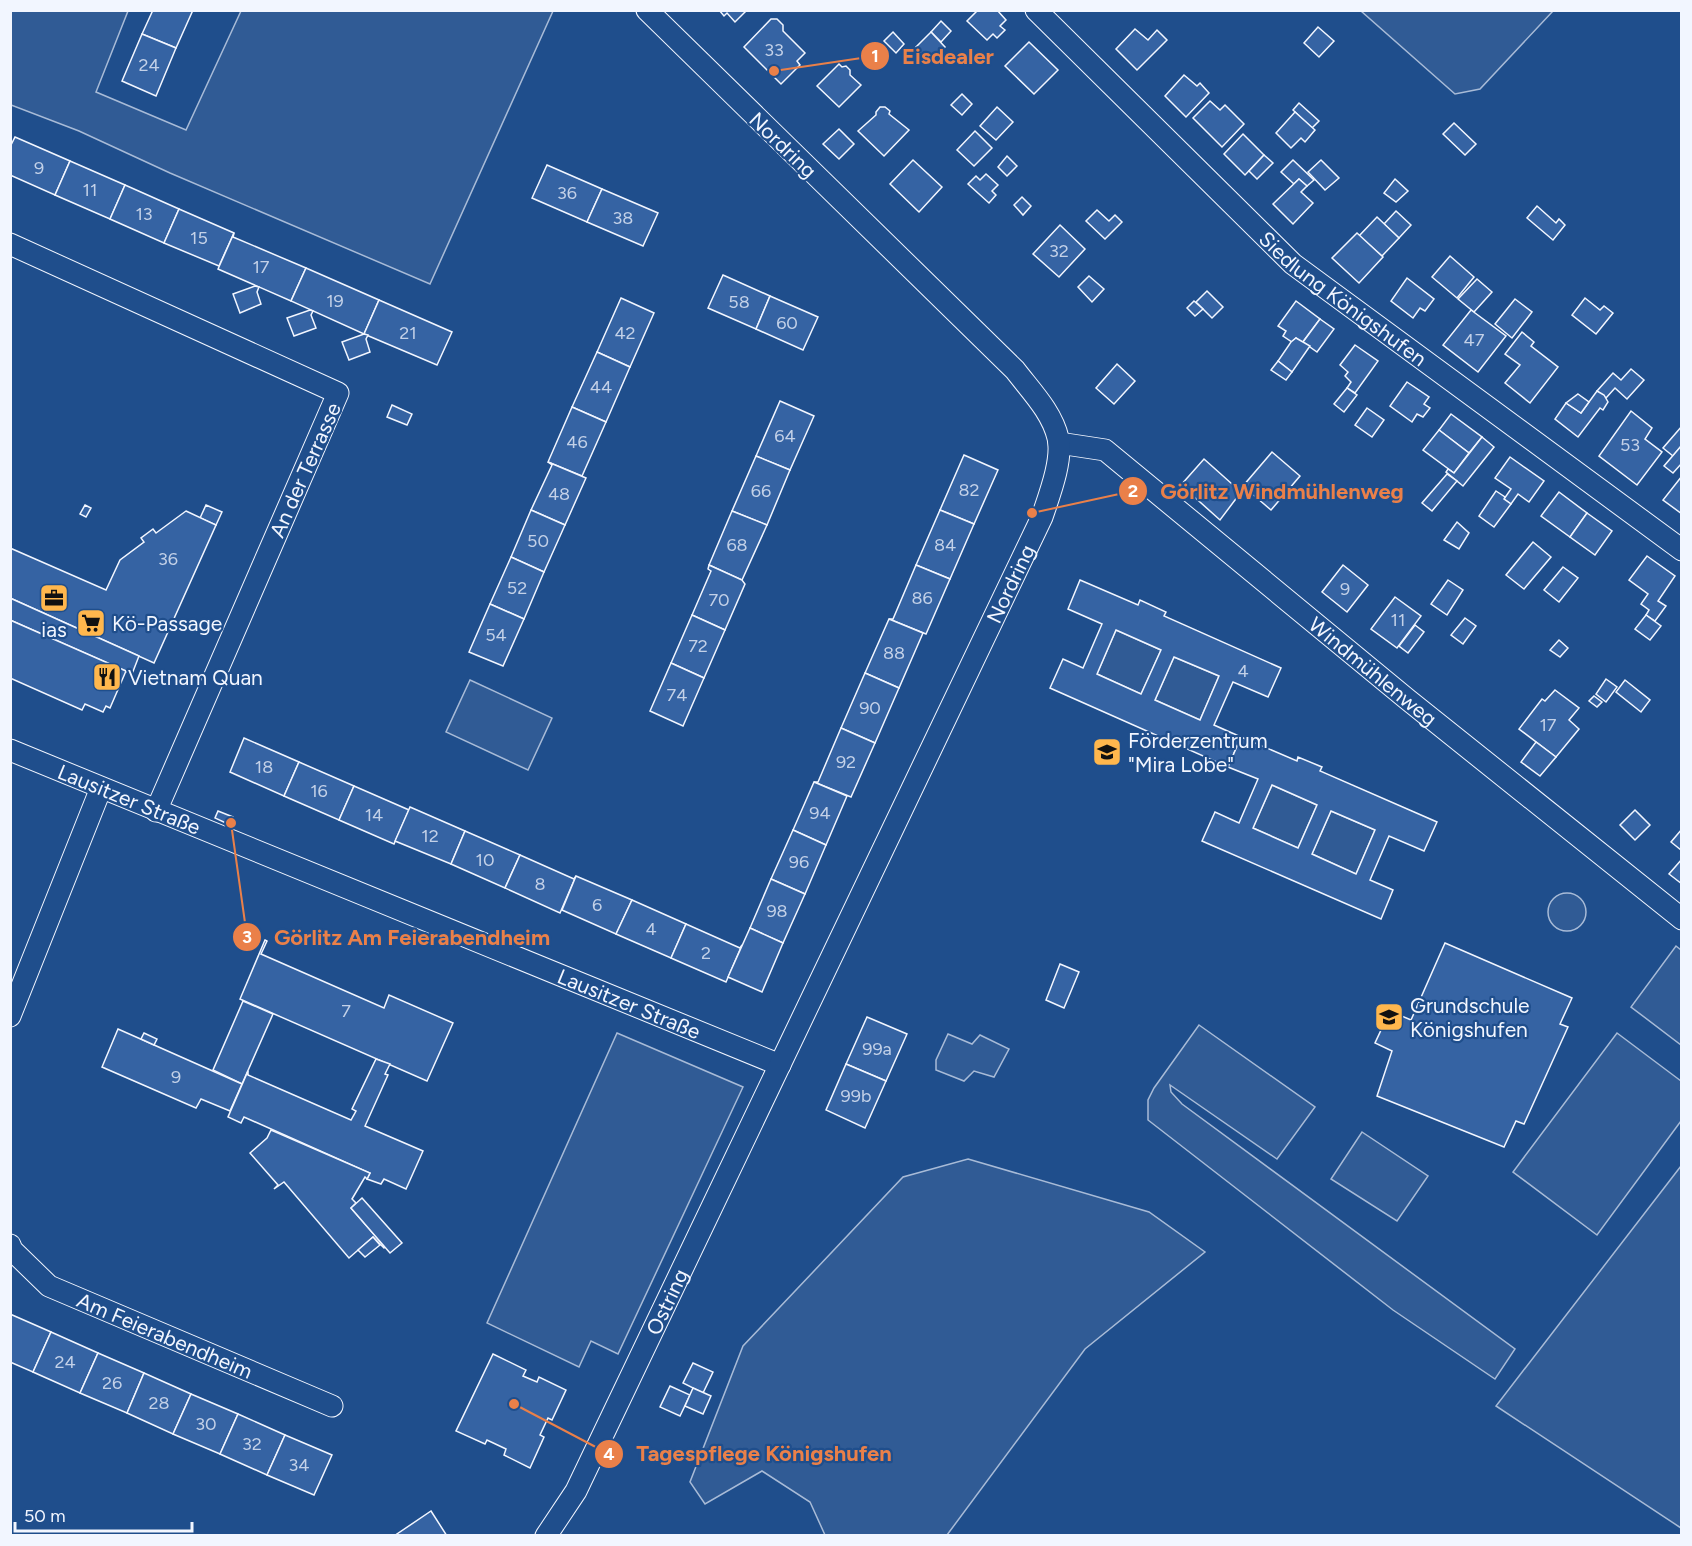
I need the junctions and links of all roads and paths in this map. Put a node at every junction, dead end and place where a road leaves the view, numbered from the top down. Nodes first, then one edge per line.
1 (647, 10) edge
2 (1036, 10) edge
3 (10, 244) edge
4 (1059, 443) junction
5 (1682, 550) edge
6 (10, 750) edge
7 (101, 788) junction
8 (156, 811) junction
9 (1682, 919) edge
10 (10, 1016) edge
11 (780, 1065) junction
12 (10, 1245) edge
13 (332, 1406) dead end
14 (546, 1536) edge

1 - 4 street, Nordring
2 - 5 street, Siedlung Königshufen
3 - 8 street, An der Terrasse
4 - 9 street, Windmühlenweg
4 - 11 street, Nordring
6 - 7 street, Lausitzer Straße
7 - 8 street, Lausitzer Straße
7 - 10 street
8 - 11 street, Lausitzer Straße
11 - 14 street, Ostring
12 - 13 street, Am Feierabendheim

